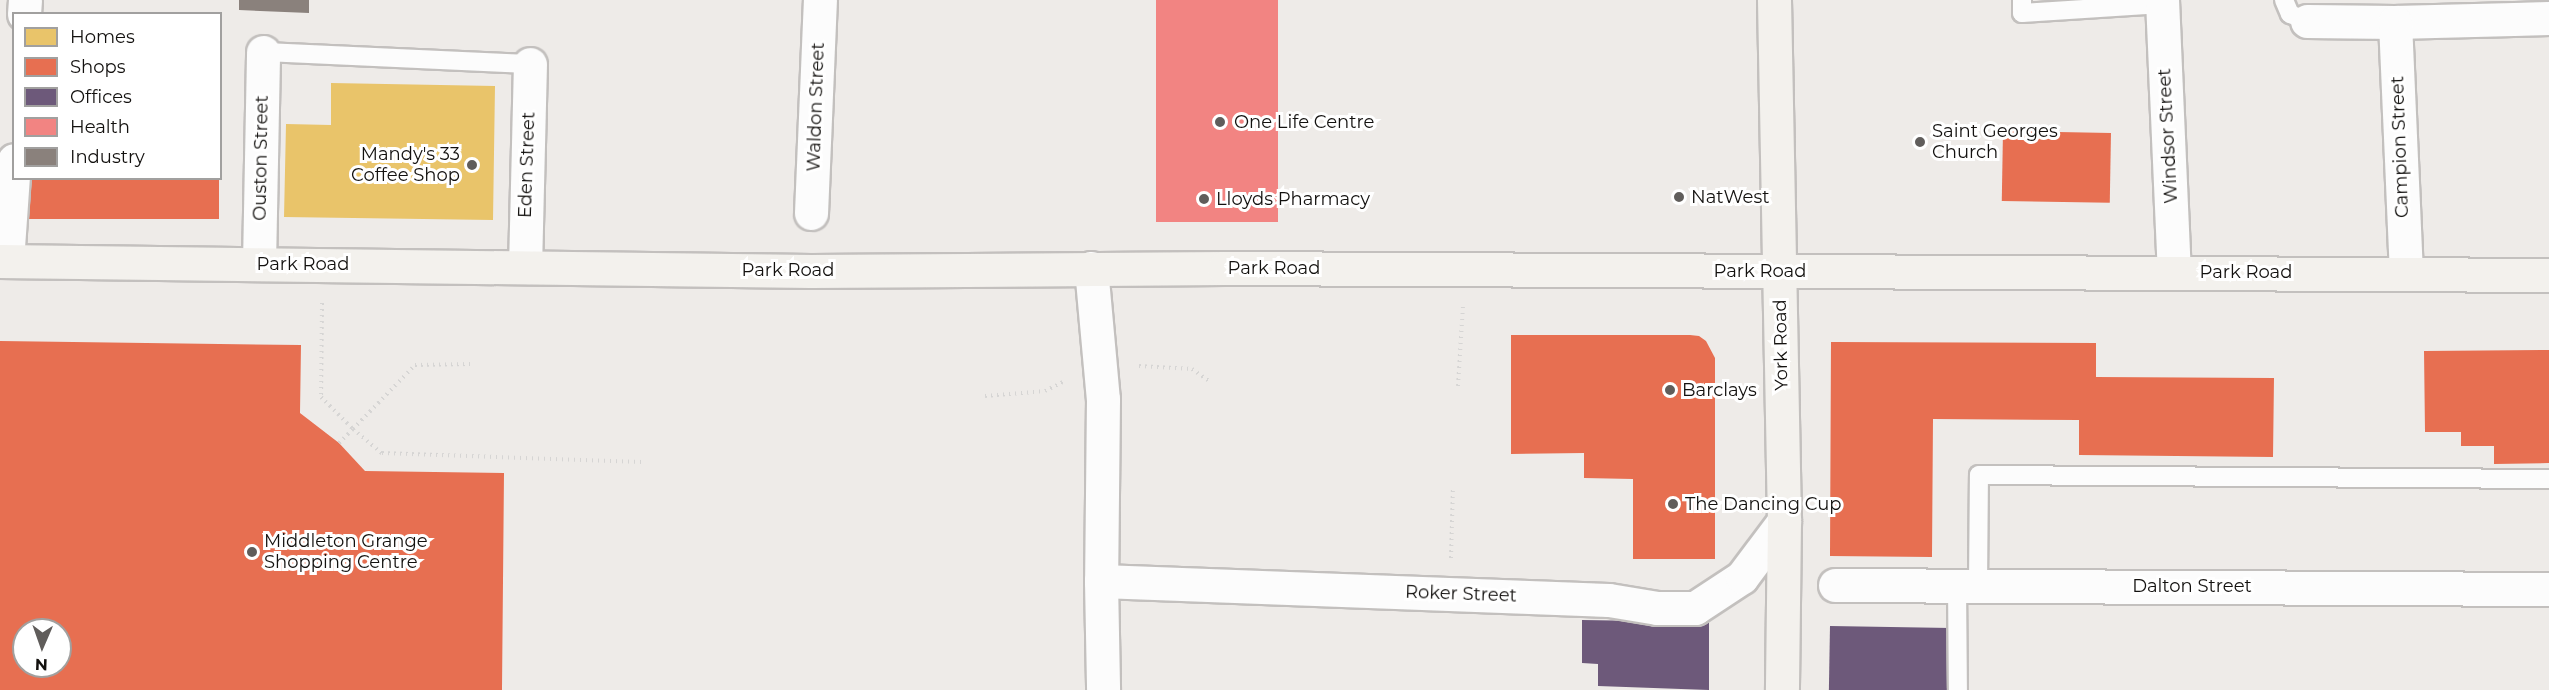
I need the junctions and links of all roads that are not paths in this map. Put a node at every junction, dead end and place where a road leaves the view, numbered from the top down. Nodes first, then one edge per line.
1 (820, 0) edge
2 (1773, 0) edge
3 (2022, 0) edge
4 (2162, 2) edge
5 (2296, 10) edge
6 (2549, 18) edge
7 (2395, 22) junction
8 (263, 52) joint
9 (530, 64) joint
10 (12, 178) edge
11 (811, 213) dead end
12 (3, 261) edge
13 (259, 264) junction
14 (525, 267) junction
15 (1091, 268) junction
16 (1779, 271) junction
17 (2174, 271) junction
18 (2406, 273) junction
19 (2549, 275) edge
20 (2549, 479) edge
21 (1784, 521) junction
22 (1101, 581) junction
23 (1835, 585) dead end
24 (1968, 585) junction
25 (2549, 589) edge
26 (1103, 690) edge
27 (1782, 690) edge
28 (1958, 690) edge

1 - 11 street, Waldon Street
2 - 16 street, York Road
3 - 4 lane
4 - 17 street, Windsor Street
5 - 7 street
6 - 7 street
7 - 18 street, Campion Street
8 - 9 lane
8 - 13 street, Ouston Street
9 - 14 street, Eden Street
10 - 12 street
12 - 13 street, Park Road
13 - 14 street, Park Road
14 - 15 street, Park Road
15 - 16 street, Park Road
15 - 22 street
16 - 17 street, Park Road
16 - 21 street, York Road
17 - 18 street, Park Road
18 - 19 street, Park Road
20 - 24 lane
21 - 22 street, Roker Street
21 - 27 street, York Road
22 - 26 street
23 - 24 street, Dalton Street
24 - 25 street, Dalton Street
24 - 28 lane

